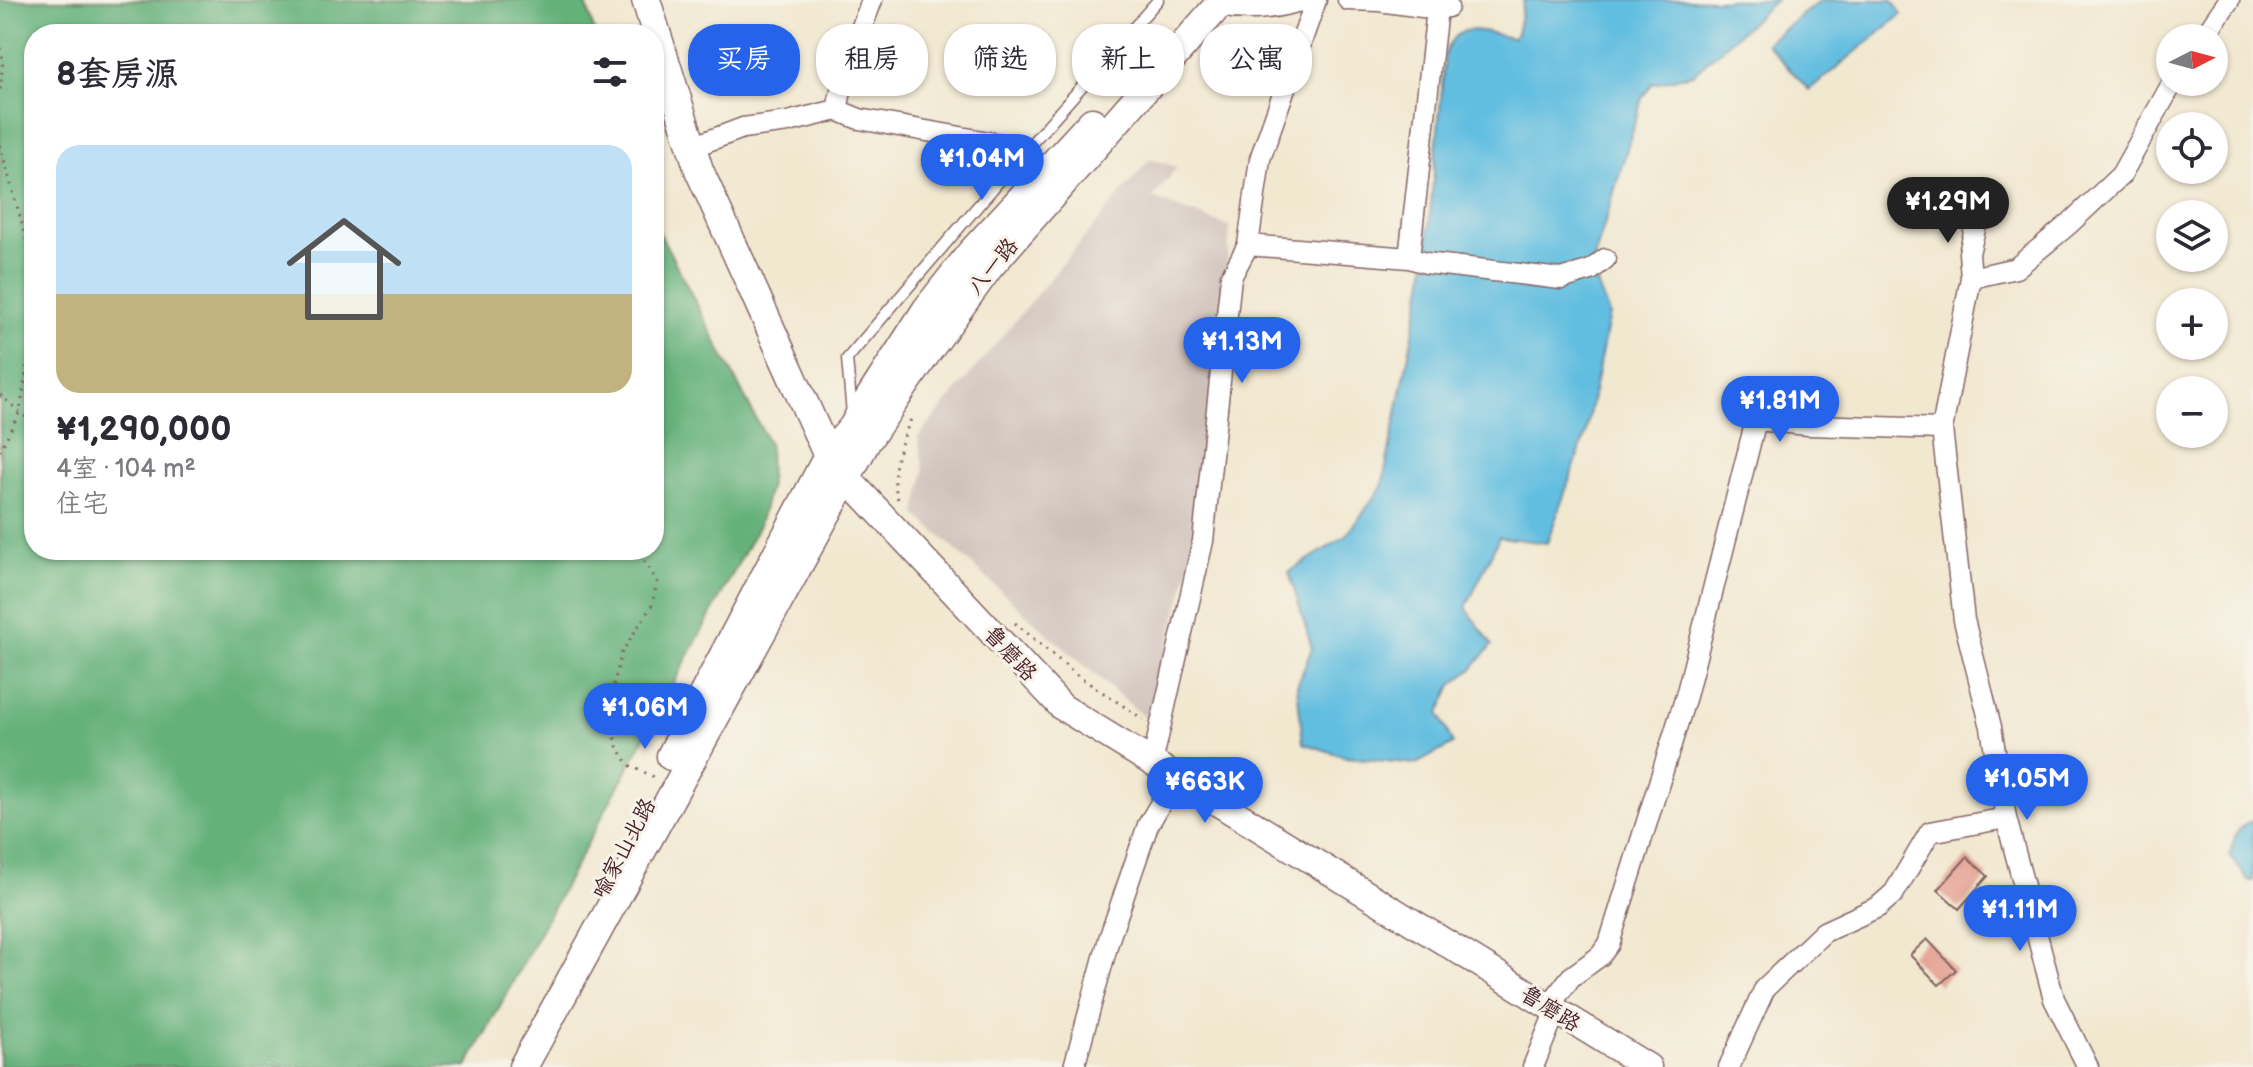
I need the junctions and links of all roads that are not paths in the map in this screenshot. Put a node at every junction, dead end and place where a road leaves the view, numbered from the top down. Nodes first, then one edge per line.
1 (646, 0) edge
2 (872, 0) edge
3 (1158, 0) edge
4 (1304, 0) edge
5 (1316, 0) edge
6 (1348, 0) edge
7 (1379, 0) edge
8 (2229, 0) edge
9 (1213, 2) edge
10 (654, 24) edge
11 (2213, 24) edge
12 (664, 58) edge
13 (2165, 96) edge
14 (837, 110) junction
15 (692, 147) junction
16 (1024, 152) junction
17 (1978, 217) dead end
18 (1248, 245) junction
19 (1409, 258) junction
20 (1605, 259) dead end
21 (1971, 278) junction
22 (853, 427) junction
23 (1942, 429) junction
24 (828, 456) junction
25 (847, 478) junction
26 (1152, 763) junction
27 (1176, 777) junction
28 (2006, 818) junction
29 (1552, 1008) junction
30 (504, 1067) edge
31 (523, 1067) edge
32 (1074, 1067) edge
33 (1533, 1067) edge
34 (1648, 1067) edge
35 (1729, 1067) edge
36 (2088, 1067) edge

1 - 10 main road, 鲁磨路
2 - 14 street
3 - 16 lane
4 - 9 street
5 - 18 street
6 - 7 street
7 - 19 street
8 - 11 street
9 - 22 main road, 八一路
9 - 25 main road, 八一路
12 - 15 main road, 鲁磨路
13 - 21 street
14 - 15 street
14 - 16 street
15 - 24 main road, 鲁磨路
16 - 22 lane
17 - 21 street
18 - 19 street
18 - 26 street
19 - 20 street
21 - 23 street
22 - 24 main road, 八一路
23 - 28 street
23 - 29 street
24 - 25 main road, 鲁磨路
24 - 30 main road, 喻家山北路
25 - 26 street, 鲁磨路
25 - 31 main road, 喻家山北路
26 - 27 street, 鲁磨路
27 - 29 street, 鲁磨路
27 - 32 street
28 - 35 street
28 - 36 street
29 - 33 street
29 - 34 street, 鲁磨路

